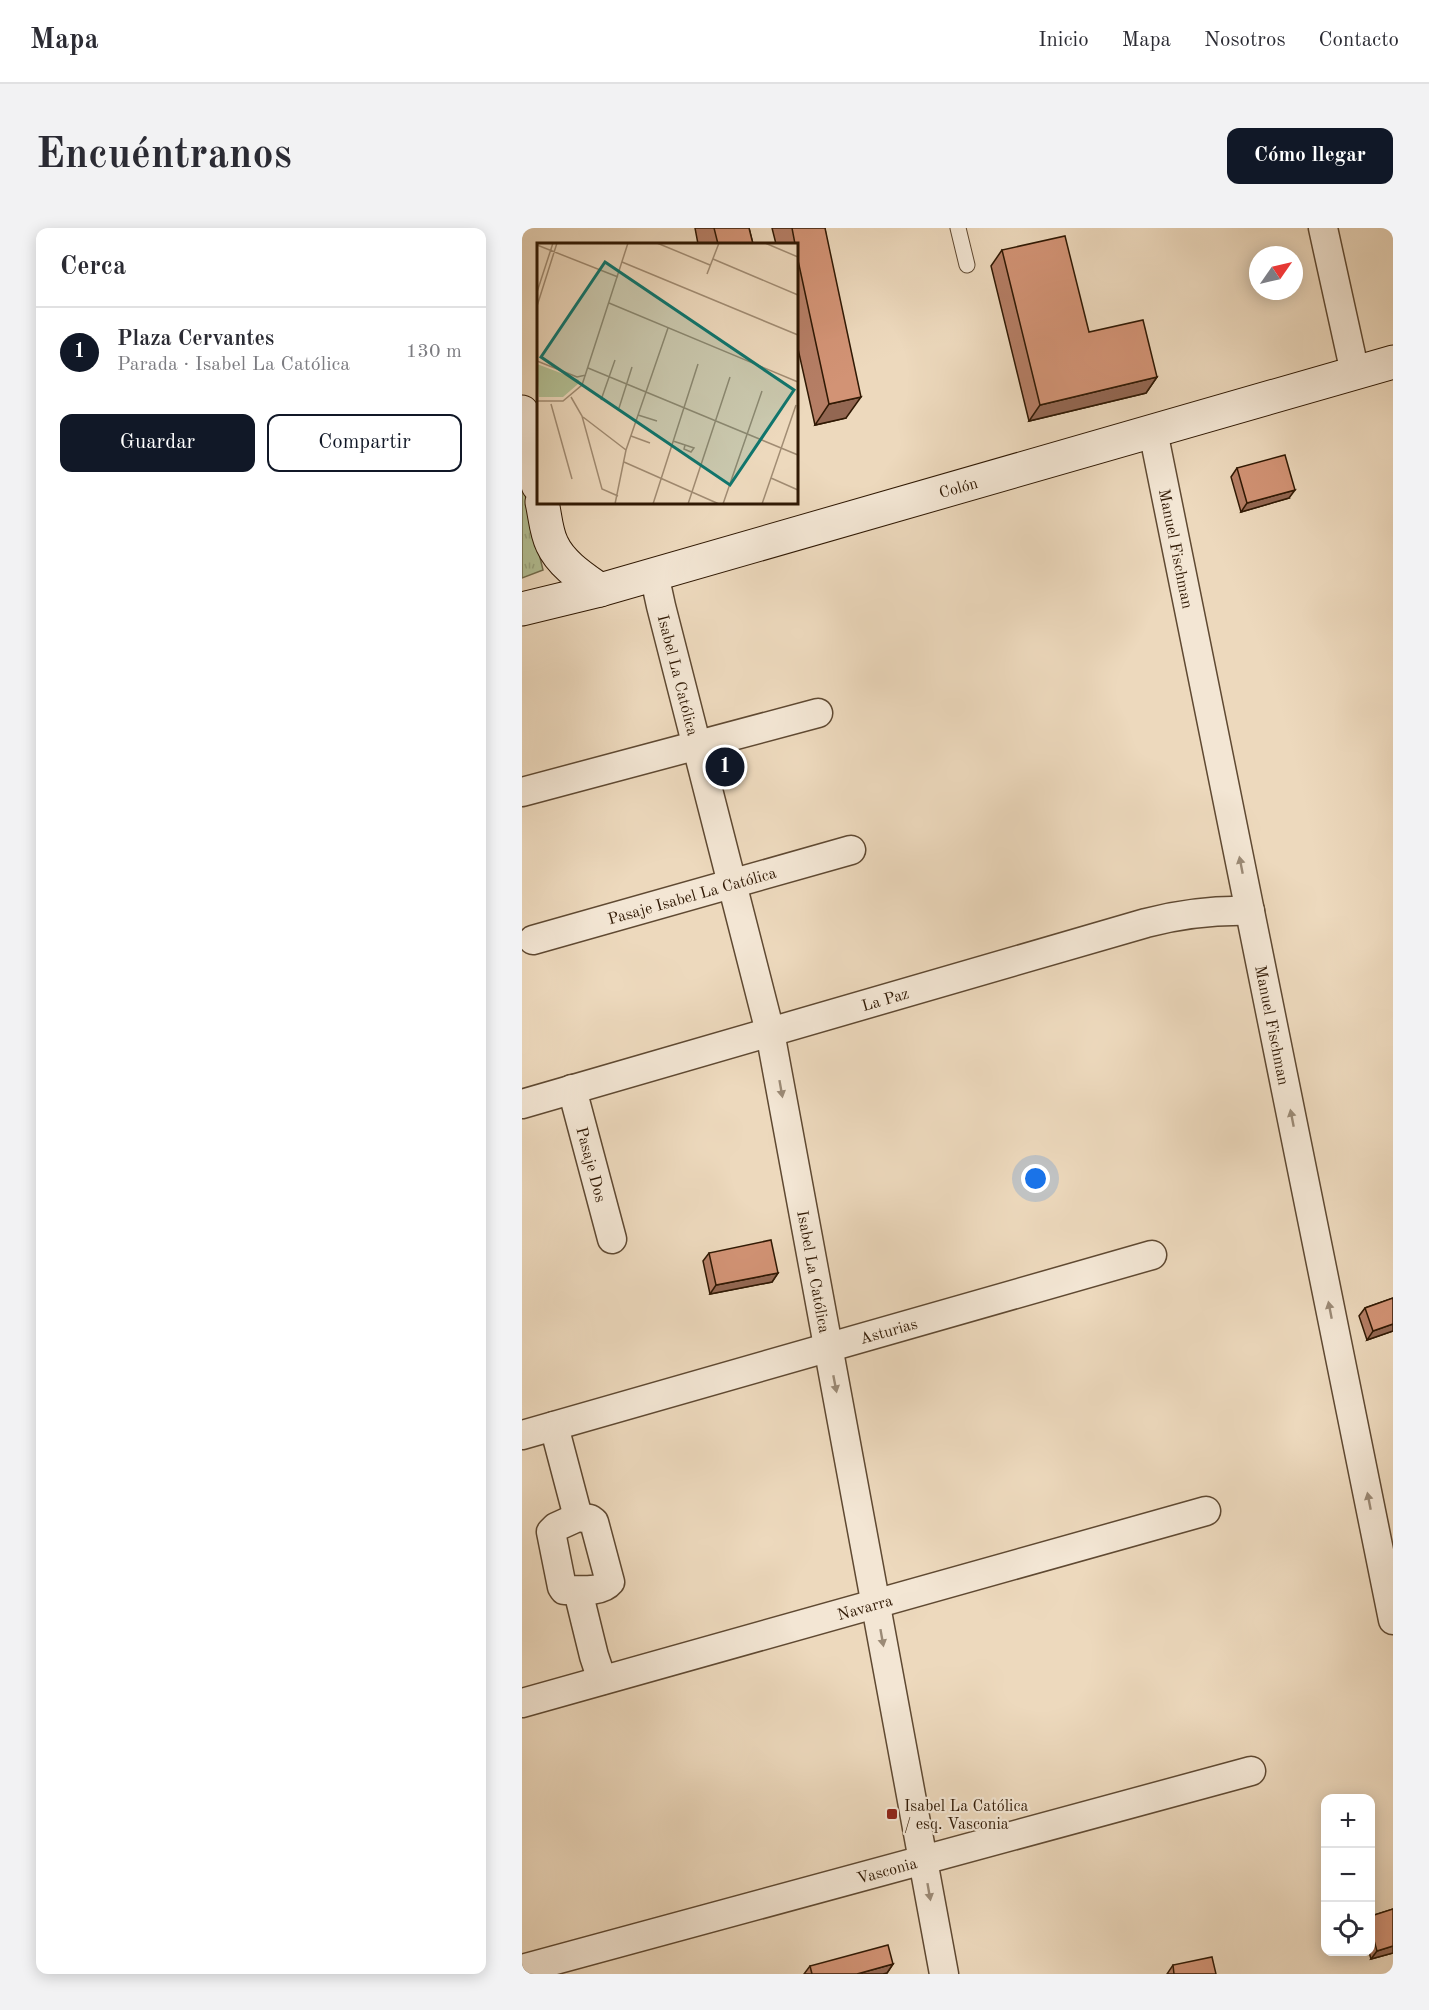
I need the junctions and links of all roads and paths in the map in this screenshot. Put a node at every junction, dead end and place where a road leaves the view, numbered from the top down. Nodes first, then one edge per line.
1 (958, 228) edge
2 (1323, 228) edge
3 (967, 265) dead end
4 (1393, 362) edge
5 (1355, 373) junction
6 (522, 412) edge
7 (1153, 431) junction
8 (537, 480) edge
9 (542, 504) edge
10 (552, 544) junction
11 (654, 574) junction
12 (600, 590) junction
13 (522, 609) edge
14 (818, 713) dead end
15 (696, 745) junction
16 (522, 792) edge
17 (851, 850) dead end
18 (732, 884) junction
19 (1250, 911) junction
20 (533, 940) dead end
21 (770, 1032) junction
22 (572, 1089) junction
23 (522, 1104) edge
24 (612, 1239) dead end
25 (1152, 1255) dead end
26 (828, 1348) junction
27 (554, 1426) junction
28 (522, 1435) edge
29 (1206, 1511) dead end
30 (578, 1516) junction
31 (578, 1591) junction
32 (876, 1604) junction
33 (1393, 1620) edge
34 (602, 1680) junction
35 (522, 1703) edge
36 (1251, 1771) dead end
37 (923, 1860) junction
38 (522, 1969) edge
39 (944, 1974) edge

1 - 3 lane
2 - 5 street
4 - 5 street, Colón
5 - 7 street, Colón
6 - 8 street
7 - 11 street, Colón
19 -> 7 street, Manuel Fischman
9 - 10 street
10 - 12 street
10 - 13 street
11 - 12 street, Colón
11 - 15 street, Isabel La Católica
12 - 13 street, Colón
14 - 15 street
15 - 16 street
15 - 18 street, Isabel La Católica
17 - 18 street, Pasaje Isabel La Católica
18 - 20 street, Pasaje Isabel La Católica
18 - 21 street, Isabel La Católica
19 - 21 street, La Paz
33 -> 19 street, Manuel Fischman
21 - 22 street, La Paz
21 -> 26 street, Isabel La Católica
22 - 23 street, La Paz
22 - 24 street, Pasaje Dos
25 - 26 street, Asturias
26 - 27 street, Asturias
26 -> 32 street, Isabel La Católica
27 - 28 street, Asturias
27 - 30 street
29 - 32 street, Navarra
30 - 31 street
30 - 31 street
31 - 34 street
32 - 34 street, Navarra
32 -> 37 street, Isabel La Católica
34 - 35 street, Navarra
36 - 37 street, Vasconia
37 - 38 street, Vasconia
37 -> 39 street, Isabel La Católica

